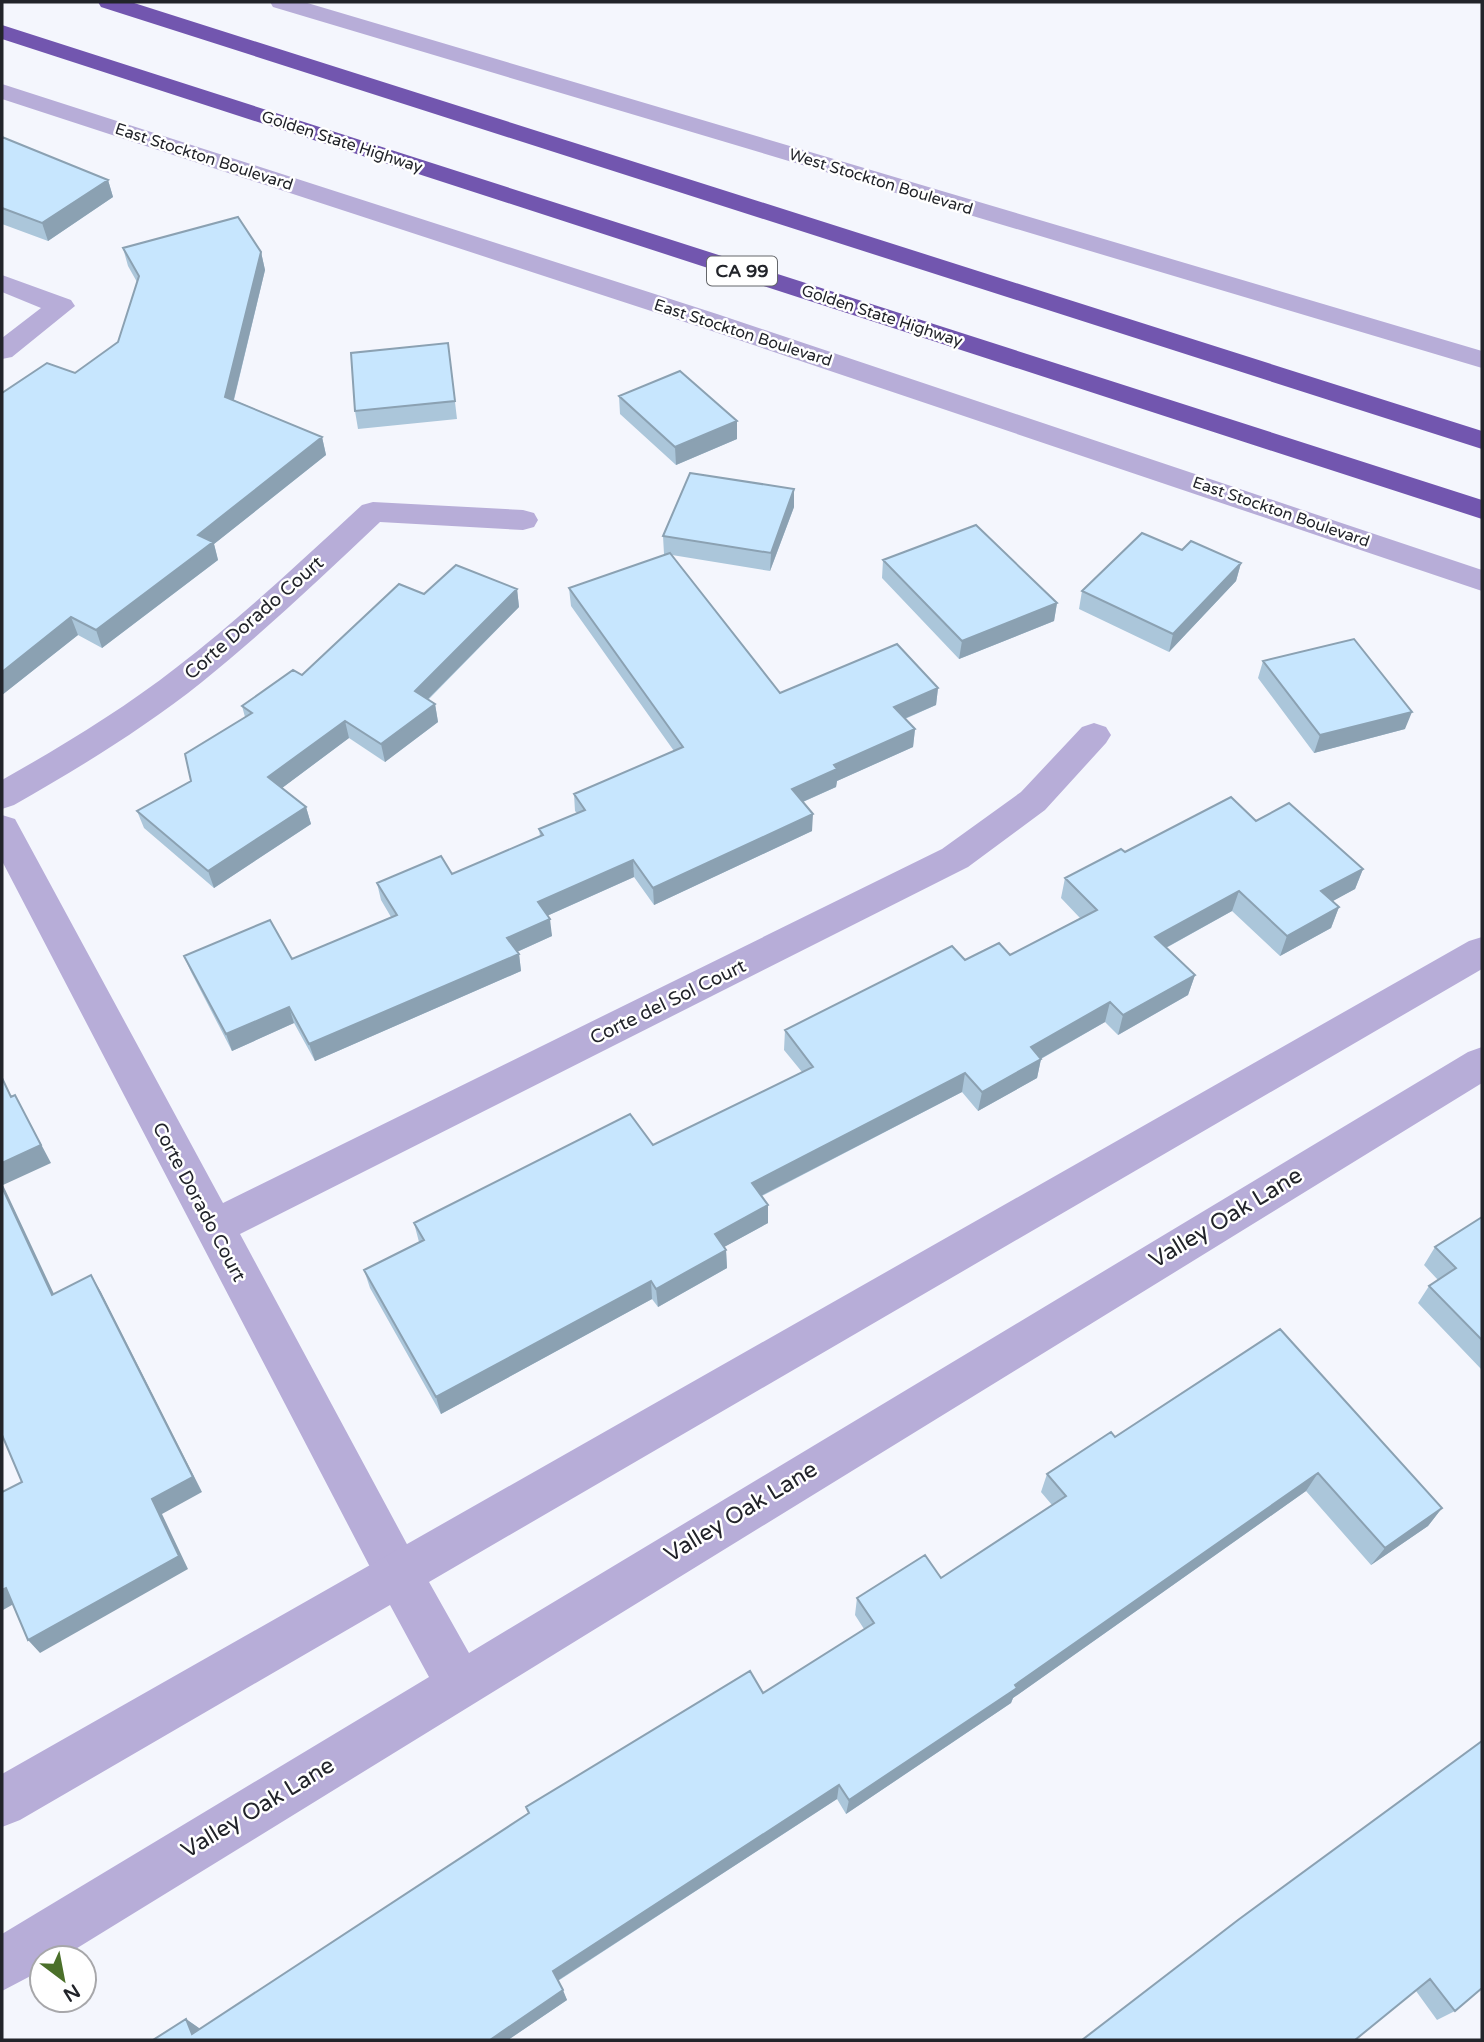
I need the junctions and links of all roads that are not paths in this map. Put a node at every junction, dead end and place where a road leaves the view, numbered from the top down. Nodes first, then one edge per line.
1 (109, 2) edge
2 (281, 2) edge
3 (2, 32) edge
4 (2, 91) edge
5 (2, 283) edge
6 (2, 351) edge
7 (1482, 360) edge
8 (1482, 440) edge
9 (1482, 510) edge
10 (523, 520) dead end
11 (1482, 581) edge
12 (1094, 735) dead end
13 (2, 796) edge
14 (2, 828) edge
15 (1482, 951) edge
16 (1481, 1066) edge
17 (213, 1228) junction
18 (398, 1574) junction
19 (459, 1684) junction
20 (2, 1802) edge
21 (2, 1964) edge

1 - 8 highway
2 - 7 street, West Stockton Boulevard
3 - 9 highway, Golden State Highway / CA 99
4 - 11 street, East Stockton Boulevard
5 - 6 street
10 - 13 street, Corte Dorado Court
12 - 17 street, Corte del Sol Court
14 - 17 street, Corte Dorado Court
15 - 18 street
16 - 19 street, Valley Oak Lane
17 - 18 street, Corte Dorado Court
18 - 19 street, Corte Dorado Court
18 - 20 street
19 - 21 street, Valley Oak Lane

